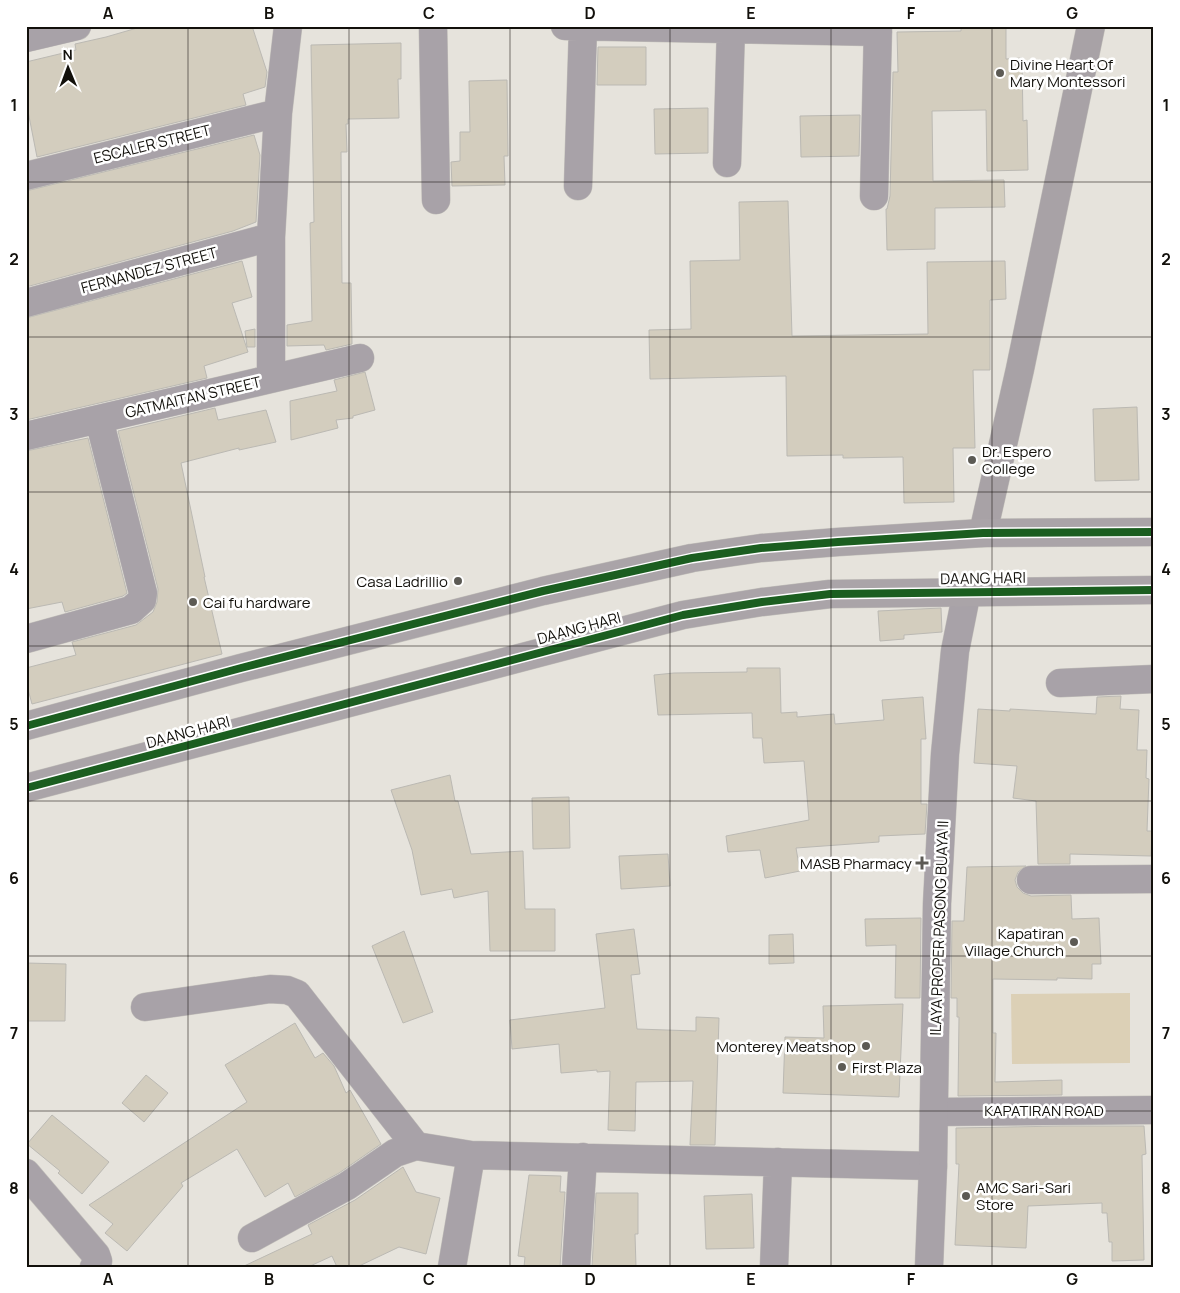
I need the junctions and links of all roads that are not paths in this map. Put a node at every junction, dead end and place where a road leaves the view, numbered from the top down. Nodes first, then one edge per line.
1 (77, 26) edge
2 (288, 26) edge
3 (433, 26) edge
4 (1091, 26) edge
5 (577, 27) edge
6 (731, 28) edge
7 (878, 29) edge
8 (26, 38) edge
9 (278, 112) junction
10 (726, 163) dead end
11 (26, 176) edge
12 (578, 186) dead end
13 (874, 196) dead end
14 (436, 200) dead end
15 (271, 237) junction
16 (26, 303) edge
17 (360, 358) dead end
18 (271, 378) junction
19 (99, 419) junction
20 (26, 436) edge
21 (1154, 532) edge
22 (983, 533) junction
23 (1154, 590) edge
24 (967, 591) junction
25 (26, 640) edge
26 (1154, 679) edge
27 (1060, 683) dead end
28 (26, 726) edge
29 (26, 788) edge
30 (1154, 878) edge
31 (1031, 880) dead end
32 (145, 1007) dead end
33 (1154, 1110) edge
34 (934, 1112) junction
35 (416, 1146) junction
36 (471, 1155) junction
37 (583, 1157) junction
38 (778, 1162) junction
39 (933, 1166) junction
40 (26, 1174) edge
41 (252, 1238) dead end
42 (94, 1267) edge
43 (452, 1267) edge
44 (576, 1267) edge
45 (774, 1267) edge
46 (929, 1267) edge

1 - 8 street
2 - 9 street
3 - 14 street
4 - 22 main road
5 - 6 street
5 - 12 street
6 - 7 street
6 - 10 street
7 - 13 street
9 - 11 street, ESCALER STREET
9 - 15 street
15 - 16 street, FERNANDEZ STREET
15 - 18 street
17 - 18 street, GATMAITAN STREET
18 - 19 street, GATMAITAN STREET
19 - 20 street, GATMAITAN STREET
19 - 25 street
21 - 22 main road
22 - 28 main road
23 - 24 main road, DAANG HARI
24 - 29 main road, DAANG HARI
24 - 34 street, ILAYA PROPER PASONG BUAYA II
26 - 27 street
30 - 31 street
32 - 35 street
33 - 34 street, KAPATIRAN ROAD
34 - 39 street, ILAYA PROPER PASONG BUAYA II
35 - 36 street
35 - 41 street
36 - 37 street
36 - 43 street
37 - 38 street
37 - 44 street
38 - 39 street
38 - 45 street
39 - 46 street, ILAYA PROPER PASONG BUAYA II
40 - 42 street

